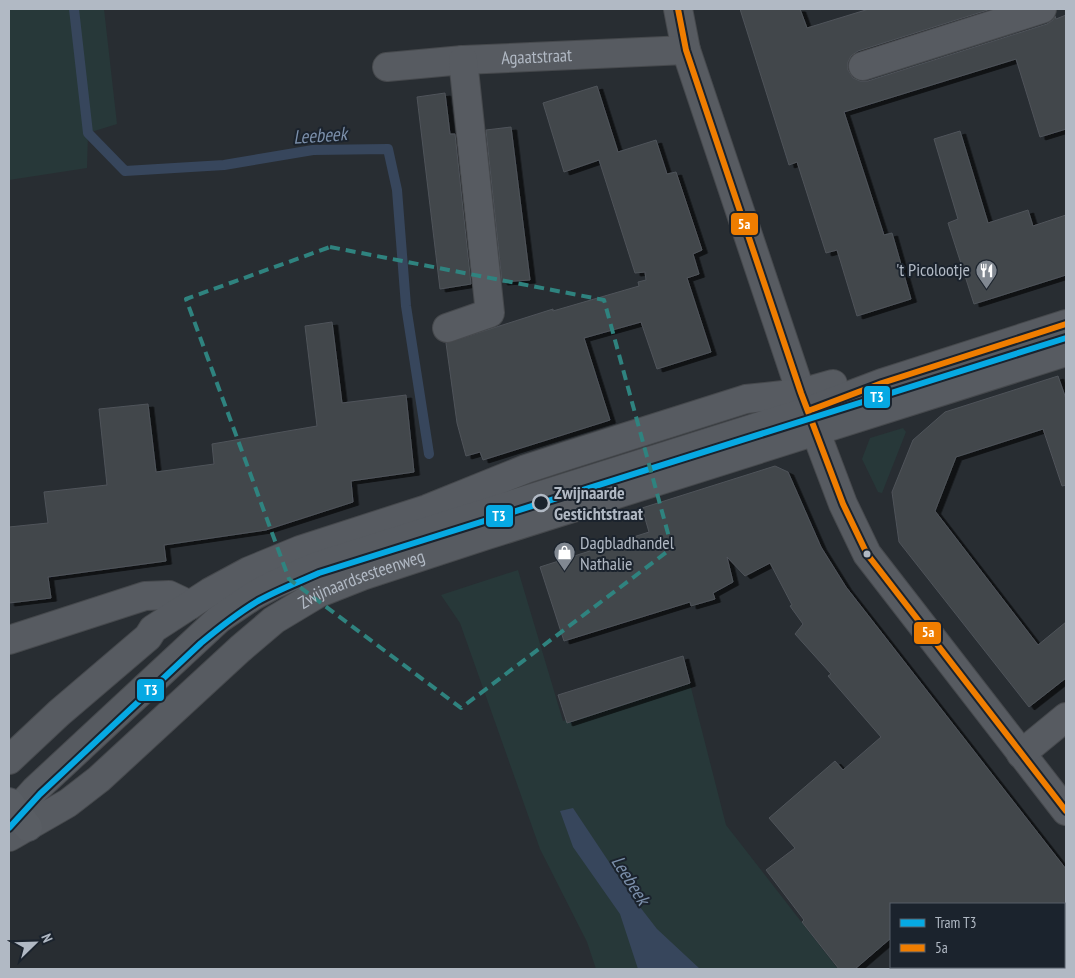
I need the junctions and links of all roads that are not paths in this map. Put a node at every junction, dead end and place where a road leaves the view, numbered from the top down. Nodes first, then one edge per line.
1 (678, 9) edge
2 (1042, 9) edge
3 (686, 50) junction
4 (463, 60) junction
5 (863, 66) dead end
6 (387, 67) dead end
7 (1066, 312) edge
8 (1066, 324) edge
9 (447, 328) dead end
10 (1066, 334) edge
11 (1066, 352) edge
12 (808, 411) junction
13 (190, 605) junction
14 (9, 640) edge
15 (1066, 717) edge
16 (1021, 754) junction
17 (9, 760) edge
18 (1066, 811) edge
19 (15, 819) edge

1 - 3 street
2 - 5 street
3 - 4 street, Agaatstraat
3 - 12 street
4 - 6 street, Agaatstraat
4 - 9 street
7 - 12 street, Zwijnaardsesteenweg
8 - 12 street
10 - 12 street
11 - 12 street, Zwijnaardsesteenweg
12 - 13 street, Zwijnaardsesteenweg
12 - 16 street
12 - 19 street, Zwijnaardsesteenweg
12 - 19 street
13 - 14 street
13 - 17 street, Zwijnaardsesteenweg
15 - 16 street
16 - 18 street

